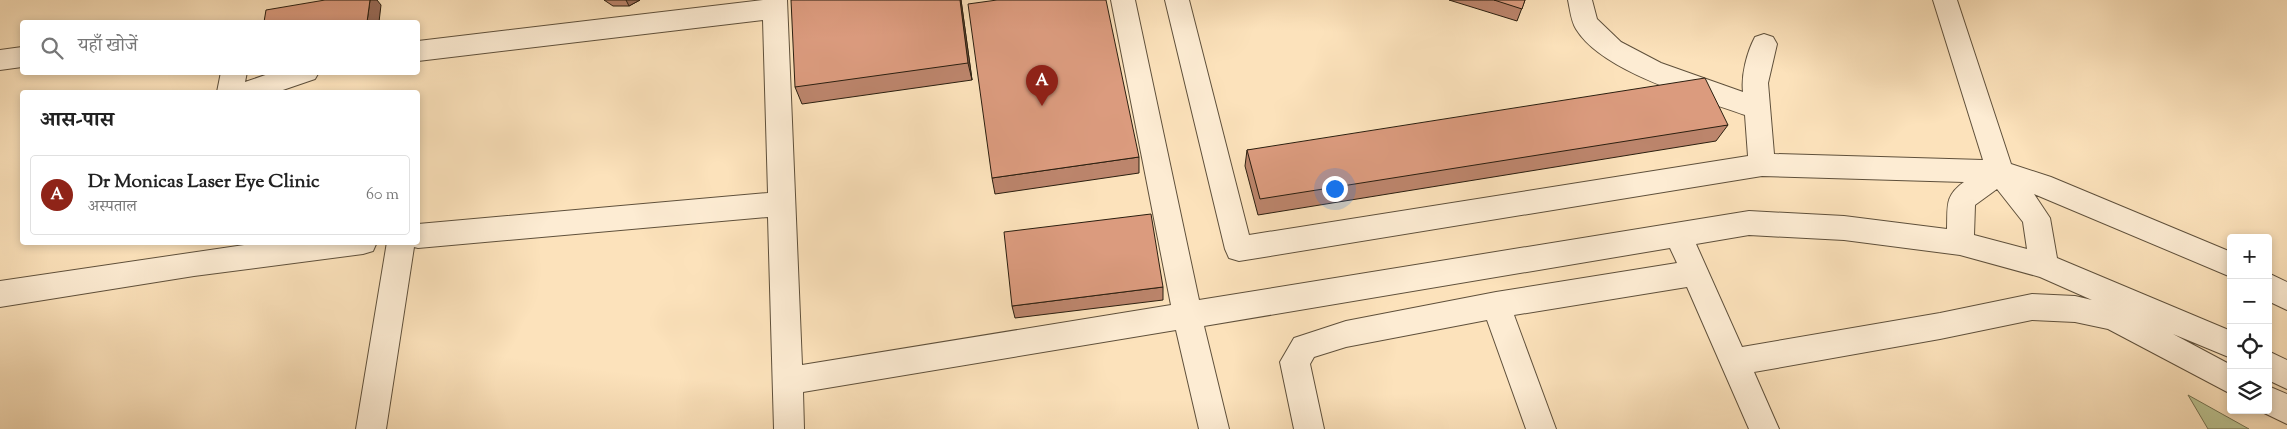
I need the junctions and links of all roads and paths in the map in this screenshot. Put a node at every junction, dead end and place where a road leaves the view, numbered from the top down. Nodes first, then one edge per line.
1 (1123, 0) edge
2 (1177, 0) edge
3 (1580, 0) edge
4 (1945, 0) edge
5 (775, 5) edge
6 (1764, 44) dead end
7 (420, 51) edge
8 (20, 57) edge
9 (0, 60) edge
10 (233, 75) edge
11 (297, 75) edge
12 (230, 90) edge
13 (253, 90) edge
14 (1758, 109) junction
15 (1762, 166) junction
16 (2000, 172) junction
17 (782, 204) junction
18 (1678, 234) junction
19 (420, 236) edge
20 (1960, 242) junction
21 (317, 245) edge
22 (401, 245) edge
23 (196, 253) edge
24 (2227, 263) edge
25 (2044, 266) junction
26 (1695, 273) junction
27 (2272, 288) edge
28 (0, 294) edge
29 (2287, 297) edge
30 (1496, 305) junction
31 (1187, 314) junction
32 (2227, 343) edge
33 (1734, 362) junction
34 (2272, 367) edge
35 (2287, 375) edge
36 (2227, 378) edge
37 (788, 380) junction
38 (2272, 402) edge
39 (2287, 410) edge
40 (371, 429) edge
41 (789, 429) edge
42 (1214, 429) edge
43 (1309, 429) edge
44 (1541, 429) edge
45 (1764, 429) edge

1 - 31 street
2 - 15 street
3 - 14 street
4 - 16 street
5 - 7 street
5 - 17 street
6 - 14 street
8 - 9 street
10 - 12 street
11 - 13 street
14 - 15 street
15 - 16 street
16 - 20 street
16 - 24 street
16 - 25 street
17 - 19 street
17 - 37 street
18 - 20 street
18 - 26 street
18 - 31 street
20 - 25 street
21 - 23 street
22 - 40 street
23 - 28 street
25 - 32 street
26 - 30 street
26 - 33 street
27 - 29 street
30 - 43 street
30 - 44 street
31 - 37 street
31 - 42 street
33 - 36 street
33 - 45 street
34 - 35 street
37 - 41 street
38 - 39 street

